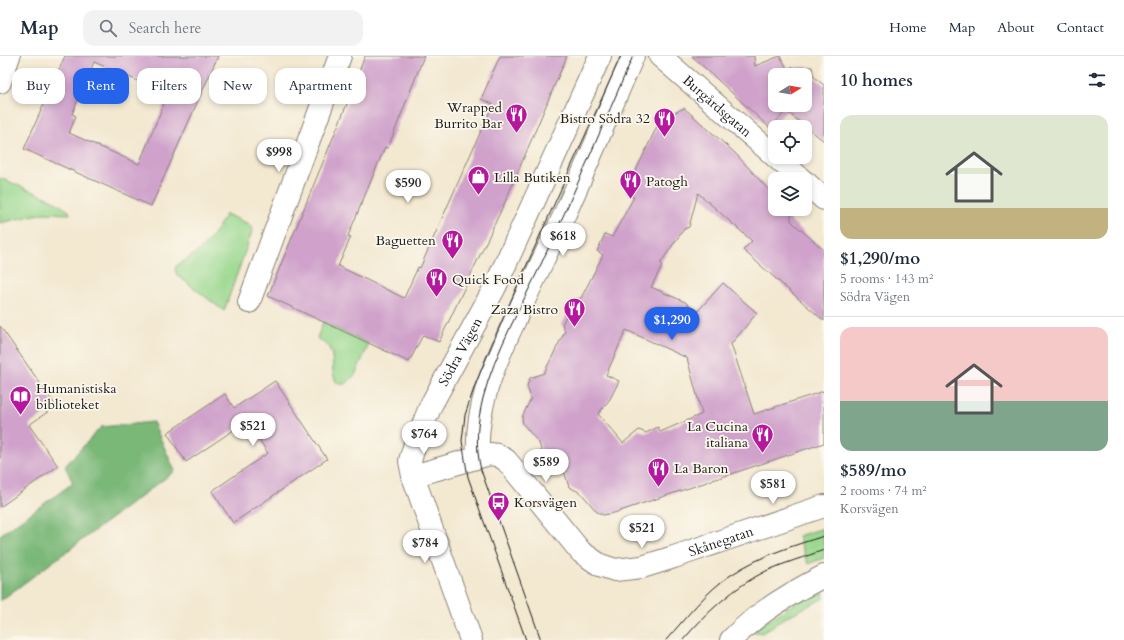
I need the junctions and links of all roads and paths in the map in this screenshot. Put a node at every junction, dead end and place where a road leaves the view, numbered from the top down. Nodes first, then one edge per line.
1 (10, 56) edge
2 (340, 56) edge
3 (600, 56) edge
4 (633, 56) edge
5 (660, 56) edge
6 (0, 82) edge
7 (768, 149) edge
8 (785, 164) edge
9 (794, 172) edge
10 (812, 188) edge
11 (824, 199) edge
12 (249, 302) dead end
13 (478, 457) junction
14 (413, 476) junction
15 (824, 506) edge
16 (824, 576) edge
17 (471, 640) edge
18 (731, 640) edge

1 - 6 street
2 - 12 street
3 - 14 street, Södra Vägen
4 - 13 street
5 - 7 street, Burgårdsgatan
8 - 9 street, Burgårdsgatan
10 - 11 street
13 - 14 street
13 - 15 street, Skånegatan
14 - 17 street
16 - 18 street

